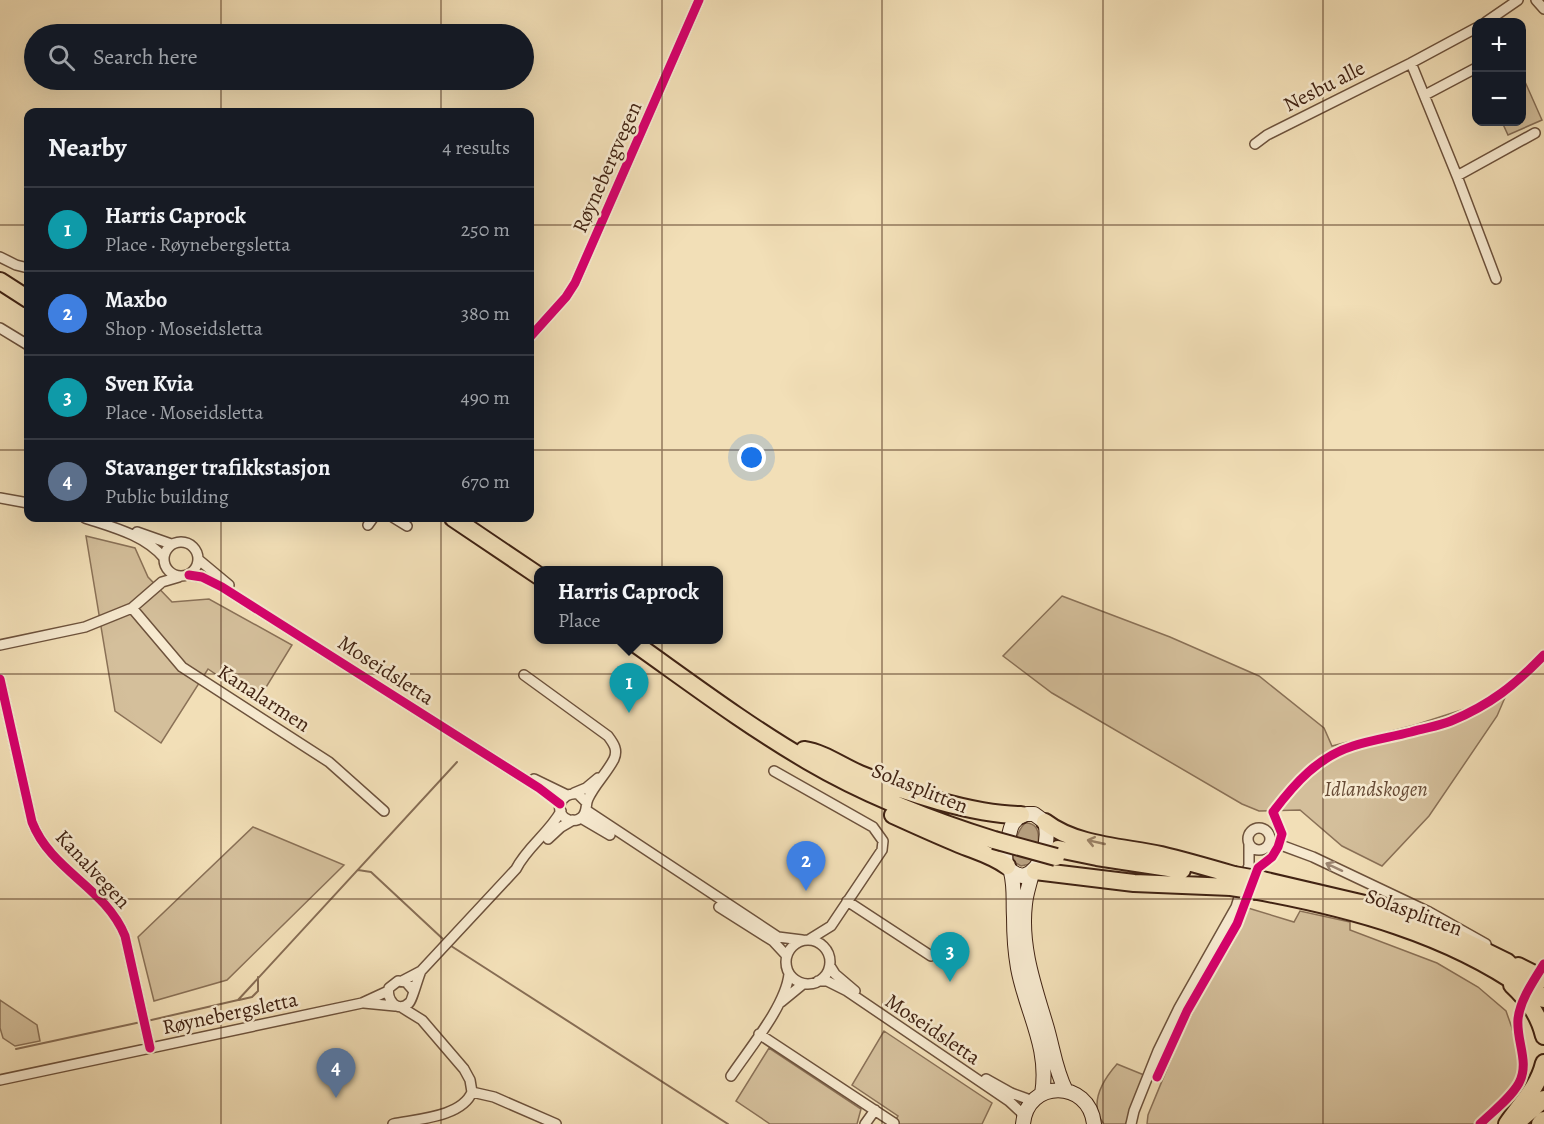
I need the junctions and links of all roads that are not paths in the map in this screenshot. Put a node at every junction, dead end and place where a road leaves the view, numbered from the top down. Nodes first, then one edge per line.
1 (699, 0) edge
2 (1518, 0) edge
3 (1536, 0) edge
4 (1544, 9) edge
5 (1492, 18) edge
6 (1472, 30) edge
7 (1411, 63) junction
8 (1472, 70) edge
9 (1425, 95) junction
10 (1535, 133) dead end
11 (1255, 144) dead end
12 (1457, 176) junction
13 (0, 257) edge
14 (24, 267) edge
15 (0, 279) edge
16 (1496, 279) dead end
17 (0, 291) edge
18 (24, 296) edge
19 (24, 306) edge
20 (0, 328) edge
21 (534, 333) edge
22 (24, 343) edge
23 (0, 492) edge
24 (24, 497) edge
25 (0, 498) edge
26 (24, 502) edge
27 (95, 522) edge
28 (113, 522) edge
29 (400, 522) edge
30 (459, 522) edge
31 (476, 522) edge
32 (407, 526) dead end
33 (171, 544) junction
34 (199, 560) junction
35 (165, 562) junction
36 (540, 566) edge
37 (534, 573) edge
38 (184, 576) junction
39 (156, 588) junction
40 (132, 608) junction
41 (637, 644) edge
42 (650, 644) edge
43 (0, 645) edge
44 (524, 675) dead end
45 (0, 679) edge
46 (754, 727) junction
47 (804, 750) junction
48 (609, 769) junction
49 (774, 771) dead end
50 (571, 794) junction
51 (560, 808) junction
52 (384, 811) dead end
53 (582, 813) junction
54 (1022, 816) junction
55 (1045, 822) junction
56 (995, 837) junction
57 (1270, 841) junction
58 (1249, 844) junction
59 (961, 845) junction
60 (1262, 850) junction
61 (1249, 865) junction
62 (516, 869) junction
63 (1009, 869) junction
64 (1033, 872) junction
65 (1233, 881) junction
66 (1259, 886) junction
67 (847, 901) junction
68 (1014, 906) junction
69 (831, 926) junction
70 (806, 939) junction
71 (826, 949) junction
72 (786, 954) junction
73 (931, 956) dead end
74 (1500, 963) junction
75 (830, 966) junction
76 (421, 971) junction
77 (789, 974) junction
78 (1544, 979) edge
79 (402, 981) junction
80 (818, 981) junction
81 (803, 984) junction
82 (388, 992) junction
83 (413, 993) junction
84 (1544, 1001) edge
85 (362, 1003) junction
86 (779, 1004) junction
87 (398, 1006) junction
88 (422, 1020) junction
89 (759, 1034) junction
90 (1544, 1036) edge
91 (150, 1048) junction
92 (1544, 1063) edge
93 (731, 1076) dead end
94 (0, 1080) edge
95 (1066, 1091) junction
96 (472, 1092) junction
97 (1037, 1097) junction
98 (1544, 1099) edge
99 (874, 1110) junction
100 (1024, 1119) edge
101 (1544, 1120) edge
102 (894, 1122) dead end
103 (393, 1124) edge
104 (556, 1124) edge
105 (865, 1124) edge
106 (1094, 1124) edge
107 (1131, 1124) edge
108 (1507, 1124) edge
109 (1515, 1124) edge
110 (1540, 1124) edge

1 - 21 street, Røynebergvegen
2 - 5 street
3 - 4 street
6 - 7 street, Nesbu alle
7 - 9 street
7 - 11 street, Nesbu alle
8 - 9 street
9 - 12 street
10 - 12 street
12 - 16 street
13 - 14 street
15 - 18 highway
17 - 19 highway
20 - 22 street
23 - 24 street
25 - 26 street
27 - 35 street
28 - 33 street
29 - 32 street
30 - 37 highway
31 - 36 highway
33 - 34 street
33 - 35 street
34 - 38 street
34 - 50 street, Moseidsletta
35 - 38 street
35 - 39 street
38 - 39 street
38 - 51 street, Moseidsletta
39 - 40 street
40 - 43 street
40 - 52 street, Kanalarmen
41 - 46 highway, Solasplitten
42 - 47 highway, Solasplitten
44 - 48 street
45 - 91 street, Kanalvegen
46 - 56 highway, Solasplitten
46 - 59 highway
47 - 54 highway
47 - 56 highway, Solasplitten
48 - 50 street
48 - 53 street
49 - 67 street
50 - 51 street
50 - 53 street, Moseidsletta
51 - 53 street, Moseidsletta
51 - 62 street
53 - 62 street
53 - 70 street
53 - 72 street
54 - 55 street
54 - 63 street
55 - 64 street
65 -> 55 highway
56 - 65 highway, Solasplitten, bridge
57 - 58 street
57 - 60 street
74 -> 57 street
58 - 60 street
58 - 61 street
59 - 63 highway
59 - 68 street
60 - 61 street
61 - 107 street
62 - 76 street
63 - 64 street
63 - 68 street
64 - 65 highway
64 - 95 street
65 - 66 highway, bridge
66 - 74 highway, Solasplitten
66 - 74 highway, Solasplitten
67 - 69 street
67 - 73 street
68 - 97 street
69 - 70 street
69 - 71 street
70 - 71 street
70 - 72 street
71 - 75 street
72 - 77 street
74 - 78 highway
74 - 84 highway, Solasplitten
74 - 90 highway
75 - 80 street
75 - 97 street, Moseidsletta
76 - 79 street
76 - 83 street
77 - 81 street
77 - 86 street
79 - 82 street
79 - 83 street
80 - 81 street
80 - 100 street, Moseidsletta
81 - 86 street
82 - 85 street, Røynebergsletta
82 - 87 street
83 - 87 street
83 - 88 street
85 - 87 street, Røynebergsletta
85 - 91 street, Røynebergsletta
86 - 89 street
87 - 88 street
88 - 96 street
89 - 93 street
89 - 99 street
91 - 94 street, Røynebergsletta
92 - 108 highway
95 - 97 street
95 - 106 street
96 - 103 street
96 - 104 street
97 - 100 street
98 - 109 highway
99 - 102 street
99 - 105 street
101 - 110 highway

